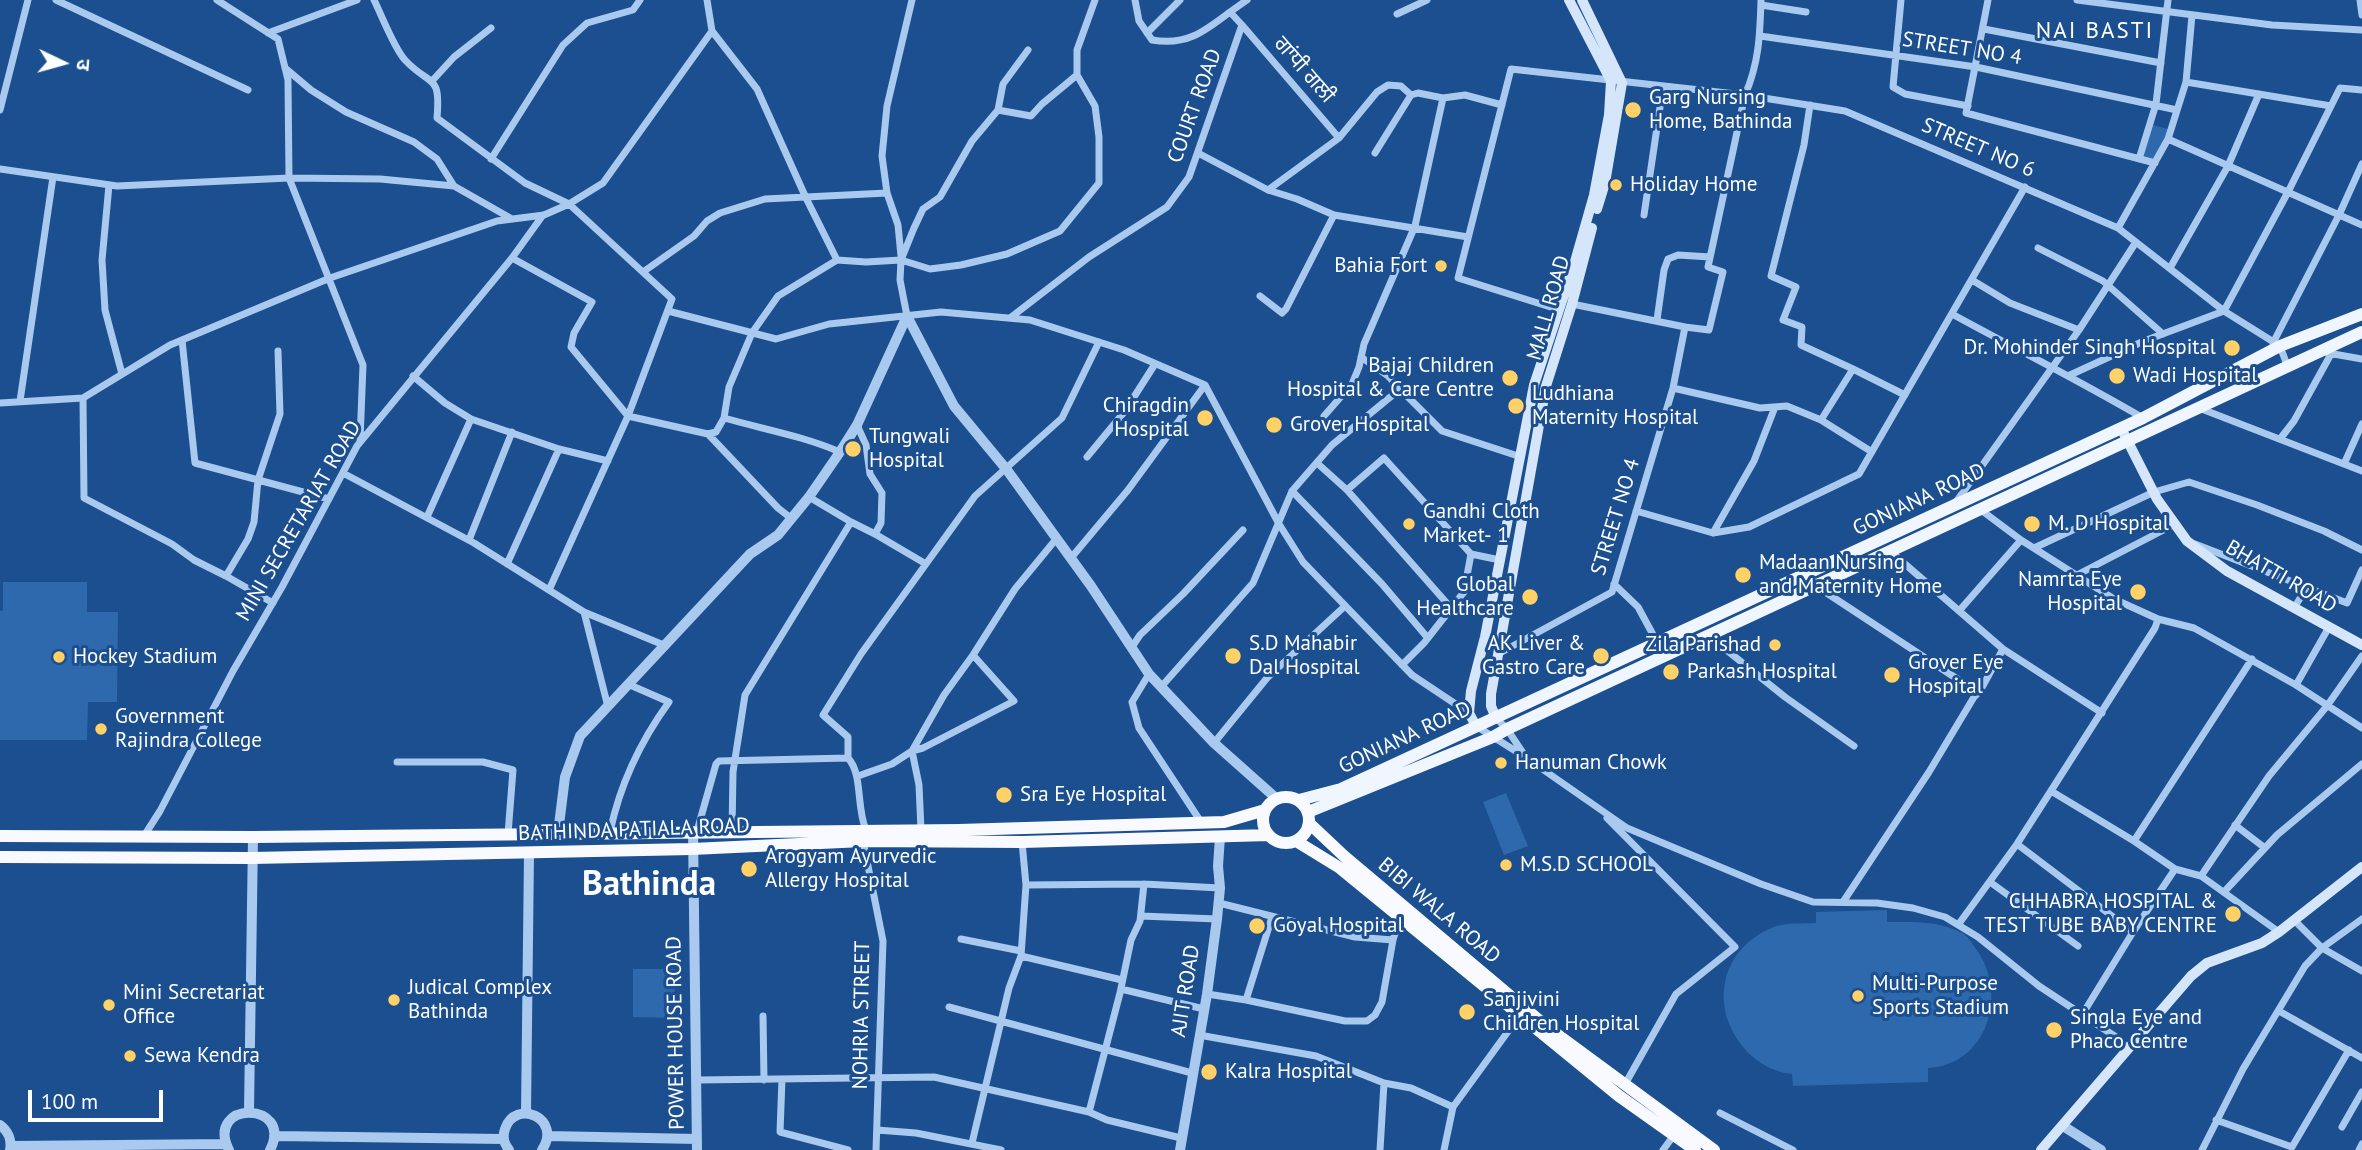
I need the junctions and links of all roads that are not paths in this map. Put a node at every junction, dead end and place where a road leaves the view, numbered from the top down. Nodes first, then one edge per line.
1 (28, 0) edge
2 (56, 0) edge
3 (217, 0) edge
4 (357, 0) edge
5 (374, 0) edge
6 (640, 0) edge
7 (706, 0) edge
8 (912, 0) edge
9 (1095, 0) edge
10 (1135, 0) edge
11 (1180, 0) edge
12 (1247, 0) edge
13 (1426, 0) edge
14 (1569, 0) edge
15 (1582, 0) edge
16 (1901, 0) edge
17 (1988, 0) edge
18 (2077, 0) edge
19 (2168, 0) edge
20 (2360, 0) edge
21 (1761, 2) edge
22 (74, 4) edge
23 (1230, 12) junction
24 (1806, 12) dead end
25 (2167, 12) junction
26 (1397, 14) dead end
27 (2192, 15) junction
28 (2362, 15) edge
29 (1242, 25) junction
30 (491, 28) dead end
31 (1984, 29) junction
32 (2362, 30) edge
33 (712, 31) junction
34 (268, 33) junction
35 (1147, 33) junction
36 (1760, 36) junction
37 (1028, 50) dead end
38 (1896, 55) junction
39 (2161, 63) junction
40 (1976, 67) junction
41 (285, 68) junction
42 (1077, 75) junction
43 (432, 81) junction
44 (1617, 82) junction
45 (2186, 82) junction
46 (1663, 87) junction
47 (248, 90) dead end
48 (2362, 90) edge
49 (2259, 94) junction
50 (1411, 95) junction
51 (1745, 95) junction
52 (1443, 98) junction
53 (2156, 104) junction
54 (1502, 105) junction
55 (1810, 105) junction
56 (1968, 106) junction
57 (2331, 106) junction
58 (0, 110) edge
59 (998, 110) junction
60 (2178, 110) junction
61 (1339, 138) junction
62 (2168, 139) junction
63 (1198, 153) junction
64 (1375, 153) dead end
65 (491, 159) junction
66 (2139, 159) junction
67 (2155, 163) junction
68 (2362, 164) edge
69 (2228, 166) junction
70 (0, 169) edge
71 (53, 177) junction
72 (289, 178) junction
73 (109, 185) junction
74 (454, 186) junction
75 (2025, 187) junction
76 (1268, 190) junction
77 (2288, 192) junction
78 (887, 193) junction
79 (806, 198) junction
80 (569, 204) junction
81 (544, 215) junction
82 (1334, 215) junction
83 (1644, 215) dead end
84 (2339, 215) junction
85 (513, 219) junction
86 (2362, 225) edge
87 (1414, 228) junction
88 (2118, 228) junction
89 (1468, 237) junction
90 (2136, 242) junction
91 (2038, 248) dead end
92 (1710, 257) junction
93 (512, 258) junction
94 (837, 260) junction
95 (901, 260) junction
96 (2170, 268) junction
97 (643, 272) junction
98 (330, 278) junction
99 (1972, 280) junction
100 (2108, 285) junction
101 (1260, 296) dead end
102 (1572, 304) junction
103 (1560, 310) junction
104 (668, 311) junction
105 (2224, 311) junction
106 (1952, 314) junction
107 (2362, 314) edge
108 (907, 316) junction
109 (1009, 319) junction
110 (1657, 320) junction
111 (1685, 327) junction
112 (2079, 330) junction
113 (2362, 332) edge
114 (752, 333) junction
115 (2163, 334) junction
116 (182, 340) junction
117 (1099, 342) junction
118 (2277, 344) junction
119 (278, 351) dead end
120 (2327, 352) junction
121 (1362, 357) junction
122 (2362, 359) edge
123 (1156, 364) junction
124 (2287, 365) junction
125 (2052, 368) junction
126 (1853, 369) junction
127 (122, 374) junction
128 (2070, 375) junction
129 (413, 376) junction
130 (1205, 385) junction
131 (1672, 388) junction
132 (1400, 389) junction
133 (1905, 395) junction
134 (83, 397) junction
135 (20, 401) junction
136 (0, 403) edge
137 (1775, 407) junction
138 (2199, 408) junction
139 (628, 416) junction
140 (1324, 416) dead end
141 (724, 418) junction
142 (2143, 418) junction
143 (471, 419) junction
144 (1821, 420) junction
145 (2362, 424) edge
146 (857, 425) junction
147 (2122, 428) junction
148 (512, 432) junction
149 (708, 435) junction
150 (2280, 439) junction
151 (2129, 441) junction
152 (359, 442) junction
153 (559, 449) junction
154 (840, 452) junction
155 (1872, 452) junction
156 (1087, 457) dead end
157 (1521, 457) junction
158 (608, 461) junction
159 (1317, 463) junction
160 (2344, 464) junction
161 (1007, 470) junction
162 (2362, 471) edge
163 (343, 473) junction
164 (258, 480) junction
165 (1347, 489) junction
166 (1292, 491) junction
167 (2154, 492) junction
168 (809, 497) junction
169 (329, 499) junction
170 (1954, 505) junction
171 (1981, 510) junction
172 (1636, 511) junction
173 (427, 517) junction
174 (792, 519) junction
175 (852, 522) junction
176 (1279, 524) junction
177 (2175, 524) junction
178 (1243, 530) dead end
179 (1713, 533) junction
180 (875, 534) junction
181 (1056, 538) junction
182 (468, 540) junction
183 (2021, 540) junction
184 (2187, 541) junction
185 (2034, 548) junction
186 (2362, 550) edge
187 (1892, 551) junction
188 (1471, 554) junction
189 (1071, 558) junction
190 (1500, 560) junction
191 (508, 564) junction
192 (926, 564) junction
193 (2362, 570) edge
194 (1808, 572) junction
195 (226, 576) junction
196 (2075, 576) junction
197 (1614, 584) junction
198 (1816, 586) junction
199 (2307, 587) junction
200 (549, 590) junction
201 (273, 603) junction
202 (1345, 606) junction
203 (2294, 608) junction
204 (1452, 610) junction
205 (1959, 611) junction
206 (584, 612) junction
207 (2158, 619) junction
208 (2329, 627) junction
209 (1709, 636) junction
210 (1427, 637) junction
211 (1657, 642) junction
212 (2362, 645) edge
213 (666, 646) junction
214 (1132, 647) junction
215 (2003, 649) junction
216 (1498, 654) junction
217 (973, 655) junction
218 (2362, 656) edge
219 (2252, 659) junction
220 (1402, 665) junction
221 (1149, 674) junction
222 (629, 685) junction
223 (2296, 685) junction
224 (1161, 687) junction
225 (1971, 688) dead end
226 (2327, 706) junction
227 (608, 707) junction
228 (1469, 713) junction
229 (2102, 713) junction
230 (1496, 718) junction
231 (1476, 726) junction
232 (2362, 728) edge
233 (1507, 729) junction
234 (1493, 737) junction
235 (1214, 743) junction
236 (1854, 746) dead end
237 (912, 751) junction
238 (1525, 757) junction
239 (848, 758) junction
240 (736, 761) junction
241 (397, 762) dead end
242 (2362, 764) edge
243 (858, 776) junction
244 (2051, 791) junction
245 (1277, 799) junction
246 (1298, 800) junction
247 (1594, 805) junction
248 (1265, 810) junction
249 (1309, 818) junction
250 (1201, 822) junction
251 (2235, 825) junction
252 (921, 830) junction
253 (695, 831) junction
254 (732, 831) junction
255 (610, 832) junction
256 (558, 833) junction
257 (508, 834) junction
258 (1269, 835) junction
259 (0, 836) edge
260 (144, 836) junction
261 (864, 836) junction
262 (253, 837) junction
263 (1220, 837) junction
264 (1296, 841) junction
265 (2134, 841) junction
266 (1022, 842) junction
267 (2017, 844) junction
268 (2264, 848) junction
269 (692, 849) junction
270 (529, 853) junction
271 (0, 857) edge
272 (252, 858) junction
273 (2362, 867) edge
274 (2175, 869) junction
275 (2201, 876) junction
276 (1990, 882) junction
277 (1026, 884) junction
278 (1144, 884) junction
279 (1220, 888) junction
280 (2224, 892) junction
281 (1843, 902) junction
282 (1219, 903) junction
283 (1141, 916) junction
284 (1272, 917) junction
285 (1400, 917) junction
286 (1217, 919) junction
287 (2362, 919) edge
288 (2295, 921) junction
289 (1958, 925) junction
290 (2133, 932) junction
291 (2279, 932) junction
292 (961, 940) dead end
293 (1393, 940) junction
294 (2078, 946) dead end
295 (2322, 948) junction
296 (1021, 954) junction
297 (2362, 971) edge
298 (1122, 980) junction
299 (1121, 989) junction
300 (1207, 994) junction
301 (1246, 1000) junction
302 (949, 1007) dead end
303 (1204, 1009) junction
304 (2279, 1011) junction
305 (1520, 1015) junction
306 (2082, 1015) junction
307 (763, 1016) dead end
308 (1002, 1020) junction
309 (1199, 1035) junction
310 (1105, 1048) junction
311 (2129, 1049) junction
312 (2348, 1050) junction
313 (2362, 1058) edge
314 (1192, 1073) junction
315 (782, 1079) junction
316 (879, 1079) junction
317 (697, 1080) junction
318 (764, 1080) junction
319 (1384, 1083) junction
320 (985, 1090) junction
321 (1622, 1090) junction
322 (2362, 1092) edge
323 (1453, 1107) junction
324 (249, 1111) junction
325 (1089, 1112) junction
326 (526, 1113) junction
327 (1720, 1113) dead end
328 (2216, 1119) junction
329 (0, 1125) edge
330 (2063, 1126) junction
331 (2342, 1127) dead end
332 (877, 1130) junction
333 (1674, 1135) junction
334 (274, 1136) junction
335 (548, 1136) junction
336 (1181, 1138) junction
337 (503, 1139) junction
338 (972, 1143) junction
339 (2362, 1144) edge
340 (697, 1145) edge
341 (227, 1147) edge
342 (10, 1148) edge
343 (2295, 1149) edge
344 (270, 1150) edge
345 (509, 1150) edge
346 (542, 1150) edge
347 (848, 1150) edge
348 (876, 1150) edge
349 (1001, 1150) edge
350 (1180, 1150) edge
351 (1380, 1150) edge
352 (1444, 1150) edge
353 (1663, 1150) edge
354 (1695, 1150) edge
355 (1714, 1150) edge
356 (1793, 1150) edge
357 (2041, 1150) edge
358 (2101, 1150) edge
359 (2202, 1150) edge
360 (2359, 1150) edge

1 - 58 street
2 - 22 street
3 - 34 street
4 - 34 street
5 - 43 street
6 - 65 street
7 - 33 street
8 - 78 street
9 - 42 street
10 - 35 street
11 - 35 street
12 - 23 street
13 - 26 street
14 - 44 main road
15 - 44 main road
16 - 38 street
17 - 31 street
18 - 25 street
19 - 25 street
20 - 28 street
21 - 24 street
21 - 36 street
22 - 47 street
23 - 29 street
23 - 35 street
25 - 27 street
25 - 39 street
27 - 32 street
27 - 45 street
29 - 61 street, ਗਾਂਧੀ ਗਲੀ
29 - 63 street, COURT ROAD
30 - 43 street
31 - 39 street
31 - 40 street
33 - 79 street
33 - 80 street
34 - 41 street
36 - 38 street, STREET NO 4
36 - 51 street
37 - 59 street
38 - 40 street, STREET NO 4
38 - 56 street
39 - 53 street
40 - 53 street, STREET NO 4
40 - 56 street
41 - 72 street
41 - 74 street
42 - 59 street
42 - 95 street
43 - 65 street
44 - 46 street, STREET NO 6
44 - 54 street, STREET NO 6
44 - 102 main road, MALL ROAD
44 - 103 main road
45 - 49 street
45 - 60 street
46 - 51 street, STREET NO 6
46 - 83 street
48 - 57 street
49 - 57 street
49 - 69 street
50 - 52 street
50 - 61 street
50 - 64 street
51 - 55 street, STREET NO 6
51 - 92 street
52 - 54 street
52 - 87 street
53 - 60 street, STREET NO 4
53 - 66 street
54 - 89 street
55 - 75 street, STREET NO 6
55 - 126 street
56 - 66 street
57 - 77 street
59 - 95 street
60 - 62 street
61 - 76 street
62 - 67 street
62 - 69 street
63 - 76 street
63 - 109 street, COURT ROAD
65 - 80 street
66 - 67 street
67 - 88 street
68 - 84 street
69 - 77 street
69 - 96 street
70 - 71 street
71 - 73 street
71 - 135 street
72 - 73 street
72 - 74 street
72 - 98 street
73 - 127 street
74 - 85 street
75 - 88 street, STREET NO 6
75 - 99 street
76 - 82 street
77 - 84 street
77 - 105 street
78 - 79 street
78 - 95 street
79 - 94 street
79 - 97 street
80 - 81 street
80 - 97 street
81 - 85 street
81 - 93 street, MINI SECRETARIAT ROAD
82 - 87 street
82 - 101 street
84 - 86 street
84 - 118 street
85 - 98 street
87 - 89 street
87 - 121 street
88 - 90 street, STREET NO 6
89 - 103 street
90 - 96 street, STREET NO 6
90 - 100 street
91 - 100 street
92 - 110 street
92 - 111 street
93 - 129 street, MINI SECRETARIAT ROAD
93 - 139 street
94 - 95 street
94 - 114 street
95 - 108 street
96 - 105 street, STREET NO 6
97 - 104 street
98 - 116 street
98 - 152 street
99 - 106 street
99 - 112 street
100 - 112 street
100 - 115 street
102 - 110 street
102 - 216 main road, MALL ROAD
103 - 157 main road
104 - 114 street
104 - 139 street
105 - 115 street
105 - 118 street, STREET NO 6
106 - 125 street
106 - 133 street
107 - 118 main road, GONIANA ROAD
108 - 109 street
108 - 114 street
108 - 146 street
108 - 161 street
109 - 117 street
110 - 111 street
111 - 131 street, STREET NO 4
112 - 125 street
113 - 120 main road, GONIANA ROAD
114 - 141 street
115 - 128 street
116 - 127 street
116 - 164 street
117 - 123 street
117 - 161 street
118 - 124 street
118 - 142 main road, GONIANA ROAD
119 - 164 street
120 - 122 street
120 - 124 main road, GONIANA ROAD
120 - 150 street
121 - 132 street
121 - 140 street
123 - 130 street
123 - 156 street
124 - 138 main road, GONIANA ROAD
125 - 128 street
125 - 170 street
126 - 133 street
126 - 144 street
127 - 134 street
128 - 142 street
129 - 143 street
129 - 152 street, MINI SECRETARIAT ROAD
130 - 176 street
130 - 189 street
131 - 137 street
131 - 172 street, STREET NO 4
132 - 157 street
132 - 159 street
133 - 155 street
134 - 135 street
134 - 195 street
135 - 136 street
137 - 144 street
137 - 179 street
138 - 150 street
138 - 151 main road, GONIANA ROAD
139 - 149 street
139 - 158 street
141 - 149 street
141 - 154 street
142 - 147 main road, GONIANA ROAD
143 - 148 street
143 - 173 street
144 - 155 street
145 - 160 street
146 - 154 street
146 - 180 street
147 - 151 main road, BHATTI ROAD
147 - 170 main road, GONIANA ROAD
148 - 153 street
148 - 182 street
149 - 174 street
150 - 160 street
151 - 167 main road, BHATTI ROAD
151 - 171 main road, GONIANA ROAD
152 - 163 street, MINI SECRETARIAT ROAD
153 - 158 street
153 - 191 street
154 - 168 street
155 - 179 street
157 - 190 main road
158 - 200 street
159 - 165 street
159 - 166 street
160 - 162 street
161 - 181 street
161 - 192 street
163 - 169 street, MINI SECRETARIAT ROAD
163 - 173 street
164 - 169 street
164 - 195 street
165 - 188 street
165 - 204 street
166 - 176 street
166 - 210 street
167 - 177 main road, BHATTI ROAD
167 - 185 street
167 - 186 street
168 - 174 street
168 - 175 street
169 - 201 street, MINI SECRETARIAT ROAD
170 - 194 main road, GONIANA ROAD
171 - 183 street
171 - 187 main road, GONIANA ROAD
172 - 179 street
172 - 197 street, STREET NO 4
173 - 182 street
174 - 213 street
175 - 180 street
175 - 240 street
176 - 202 street
176 - 224 street
177 - 184 main road, BHATTI ROAD
177 - 196 street
178 - 214 street
180 - 192 street
181 - 189 street
181 - 217 street
182 - 191 street
183 - 185 street
183 - 205 street
184 - 199 street
184 - 203 main road, BHATTI ROAD
185 - 196 street
187 - 198 main road, GONIANA ROAD
187 - 205 street
188 - 190 street
188 - 204 street
189 - 214 street
190 - 228 main road
191 - 200 street
192 - 239 street
193 - 199 street
194 - 198 street
194 - 211 main road, GONIANA ROAD
195 - 201 street
196 - 207 street
197 - 211 street
197 - 216 street, STREET NO 4
198 - 209 main road, GONIANA ROAD
198 - 225 street
199 - 203 street
200 - 206 street
201 - 260 street, MINI SECRETARIAT ROAD
202 - 220 street
202 - 235 street
203 - 208 main road, BHATTI ROAD
204 - 210 street
205 - 215 street
206 - 213 street
206 - 227 street
207 - 219 street
207 - 229 street
208 - 212 main road, BHATTI ROAD
208 - 223 street
209 - 233 main road, GONIANA ROAD
209 - 236 street
210 - 220 street
211 - 230 main road, GONIANA ROAD
213 - 222 street
214 - 221 street
215 - 229 street
215 - 281 street
216 - 230 main road, MALL ROAD
217 - 237 street
217 - 237 street
218 - 226 street
219 - 223 street
219 - 265 street
220 - 228 street
221 - 224 street
221 - 250 street
222 - 227 street
222 - 255 street
223 - 226 street
224 - 235 street
226 - 232 street
226 - 251 street
227 - 256 street
228 - 231 main road
229 - 244 street
230 - 231 main road, GONIANA ROAD
230 - 233 street
231 - 234 street
231 - 246 main road, GONIANA ROAD
233 - 234 main road, GONIANA ROAD
233 - 238 street
234 - 238 street
234 - 249 main road, GONIANA ROAD
235 - 245 street
237 - 243 street
237 - 252 street
238 - 247 street
239 - 240 street
239 - 243 street
240 - 253 street
240 - 254 street
241 - 257 street
242 - 268 street
243 - 261 street, NOHRIA STREET
244 - 265 street
244 - 267 street
245 - 246 highway
245 - 248 highway
246 - 249 highway
247 - 281 street
247 - 321 street
248 - 250 highway
248 - 258 highway
249 - 264 highway
249 - 321 highway, BIBI WALA ROAD
250 - 252 highway
251 - 268 street
251 - 275 street
252 - 261 highway
253 - 254 highway
253 - 255 highway
253 - 269 street, POWER HOUSE ROAD
254 - 261 highway
255 - 256 highway
256 - 257 highway
257 - 262 highway
258 - 263 highway, BATHINDA PATIALA ROAD
258 - 264 highway
259 - 260 highway
260 - 262 highway
261 - 266 highway, BATHINDA PATIALA ROAD
261 - 269 highway, BATHINDA PATIALA ROAD
261 - 316 street, NOHRIA STREET
262 - 272 street
263 - 266 highway, BATHINDA PATIALA ROAD
263 - 279 street, AJIT ROAD
264 - 285 highway
265 - 274 street
266 - 277 street
267 - 276 street
267 - 290 street
268 - 280 street
269 - 270 highway, BATHINDA PATIALA ROAD
269 - 317 street, POWER HOUSE ROAD
270 - 272 highway, BATHINDA PATIALA ROAD
270 - 326 street
271 - 272 highway, BATHINDA PATIALA ROAD
272 - 324 street
273 - 288 main road
274 - 275 street
274 - 290 street
275 - 280 street
276 - 289 street
276 - 294 street
277 - 278 street
277 - 296 street
278 - 279 street
278 - 283 street
279 - 282 street, AJIT ROAD
280 - 291 street
281 - 289 street
282 - 284 street
282 - 286 street, AJIT ROAD
283 - 286 street
283 - 298 street
284 - 293 street
284 - 301 street
285 - 293 street
285 - 305 highway
286 - 300 street, AJIT ROAD
287 - 295 street
288 - 291 main road
288 - 295 street
289 - 306 street
290 - 306 street
291 - 311 main road
292 - 296 street
293 - 301 street
295 - 297 street
295 - 304 street
296 - 298 street
296 - 308 street
298 - 299 street
299 - 303 street
299 - 310 street
300 - 301 street
300 - 303 street, AJIT ROAD
302 - 308 street
303 - 309 street, AJIT ROAD
304 - 312 street
304 - 328 street
305 - 321 highway
305 - 323 street
306 - 311 street
307 - 318 street
308 - 310 street
308 - 320 street
309 - 314 street, AJIT ROAD
309 - 319 street
310 - 314 street
310 - 325 street
311 - 330 main road
312 - 313 street
312 - 343 street
314 - 336 street, AJIT ROAD
315 - 316 street
315 - 318 street
315 - 347 street
316 - 320 street
316 - 332 street, NOHRIA STREET
317 - 318 street
317 - 340 street, POWER HOUSE ROAD
319 - 323 street
319 - 351 street
320 - 325 street
320 - 338 street
321 - 333 highway
321 - 355 highway, BIBI WALA ROAD
322 - 331 street
323 - 352 street
324 - 334 street
324 - 341 street
325 - 336 street
326 - 335 street
326 - 337 street
327 - 356 street
328 - 343 street
328 - 359 street
329 - 342 street
330 - 357 main road
330 - 358 street
332 - 338 street
332 - 348 street, NOHRIA STREET
333 - 353 street
333 - 354 highway
334 - 337 street
334 - 344 street
335 - 340 street
335 - 346 street
336 - 350 street, AJIT ROAD
337 - 345 street
338 - 349 street
339 - 360 street
341 - 342 street

